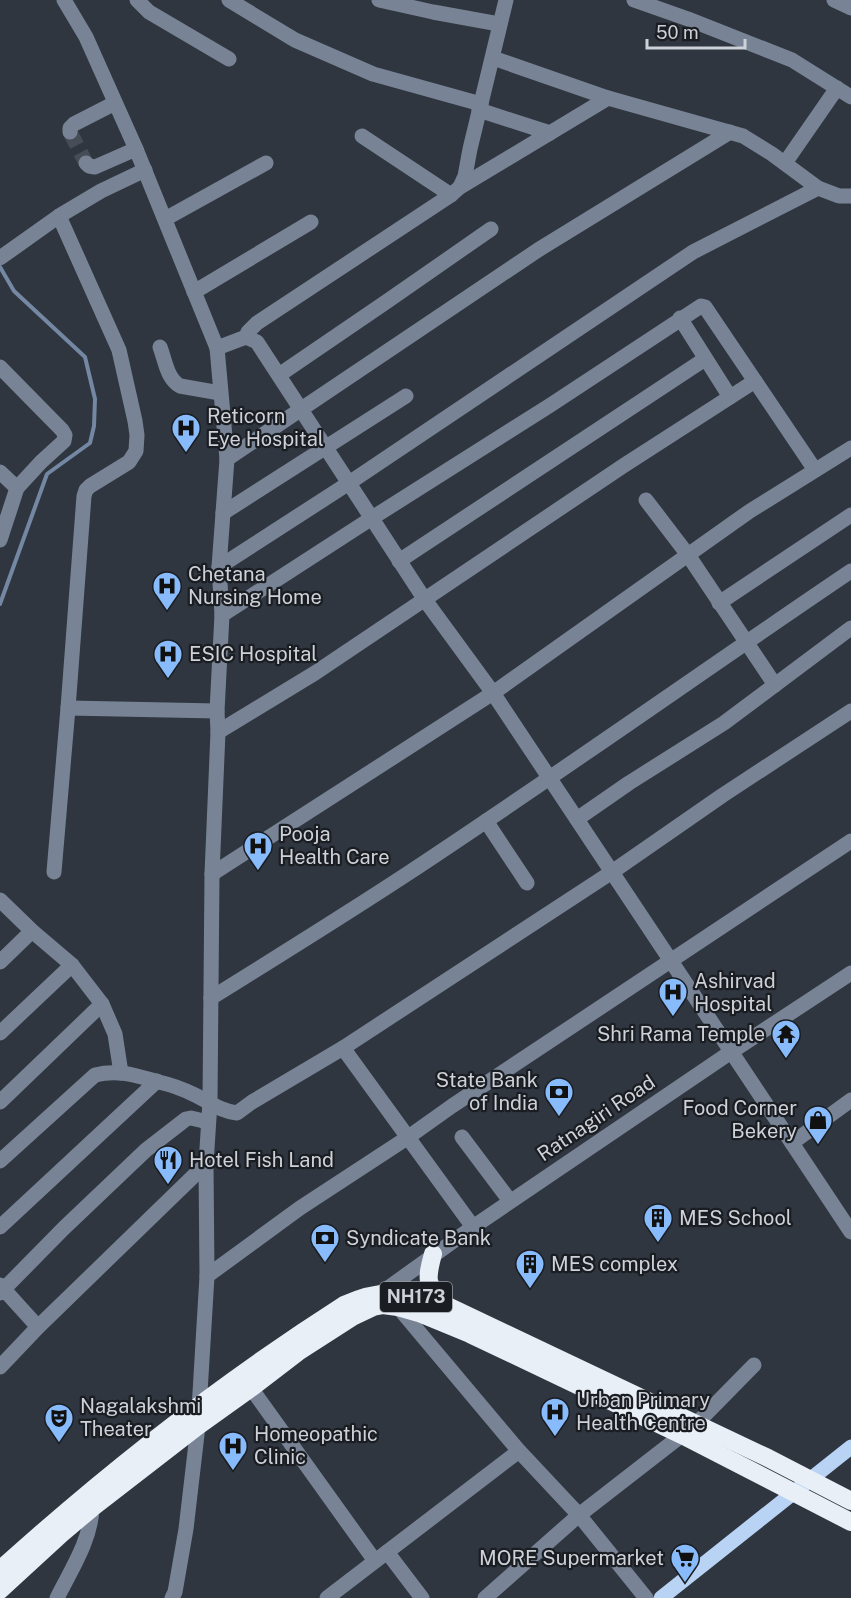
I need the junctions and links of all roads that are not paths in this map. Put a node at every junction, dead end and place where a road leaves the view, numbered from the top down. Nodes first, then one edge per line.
1 (64, 0) edge
2 (137, 0) edge
3 (229, 0) edge
4 (379, 0) edge
5 (506, 0) edge
6 (634, 0) edge
7 (834, 0) edge
8 (851, 8) edge
9 (499, 24) junction
10 (493, 58) junction
11 (229, 59) dead end
12 (837, 88) junction
13 (608, 98) junction
14 (851, 98) edge
15 (115, 103) junction
16 (480, 107) junction
17 (70, 132) dead end
18 (730, 132) junction
19 (550, 133) junction
20 (362, 136) dead end
21 (136, 149) junction
22 (86, 163) dead end
23 (266, 163) dead end
24 (785, 164) junction
25 (145, 170) junction
26 (818, 188) junction
27 (455, 191) junction
28 (851, 196) edge
29 (59, 216) junction
30 (165, 219) junction
31 (311, 222) dead end
32 (491, 229) dead end
33 (1, 255) edge
34 (194, 292) junction
35 (680, 318) junction
36 (246, 338) junction
37 (160, 346) dead end
38 (217, 348) junction
39 (705, 359) junction
40 (0, 367) edge
41 (279, 375) junction
42 (755, 381) junction
43 (220, 393) junction
44 (406, 396) dead end
45 (730, 397) junction
46 (301, 409) junction
47 (326, 448) junction
48 (851, 448) edge
49 (227, 459) junction
50 (815, 470) junction
51 (0, 472) edge
52 (349, 483) junction
53 (17, 488) junction
54 (646, 500) dead end
55 (223, 513) junction
56 (851, 515) edge
57 (372, 518) junction
58 (0, 540) edge
59 (688, 555) junction
60 (399, 561) junction
61 (219, 567) junction
62 (851, 571) edge
63 (424, 600) junction
64 (719, 603) junction
65 (222, 615) junction
66 (851, 628) edge
67 (746, 642) junction
68 (775, 685) junction
69 (493, 693) junction
70 (68, 708) junction
71 (217, 711) junction
72 (851, 711) edge
73 (218, 732) junction
74 (550, 778) junction
75 (577, 819) junction
76 (486, 821) junction
77 (851, 842) edge
78 (54, 872) dead end
79 (612, 872) junction
80 (212, 874) junction
81 (527, 883) dead end
82 (0, 900) edge
83 (32, 931) junction
84 (670, 960) junction
85 (0, 962) edge
86 (72, 965) junction
87 (851, 972) edge
88 (211, 998) junction
89 (102, 1004) junction
90 (0, 1033) edge
91 (343, 1048) junction
92 (731, 1052) junction
93 (121, 1073) junction
94 (157, 1082) junction
95 (851, 1100) edge
96 (0, 1102) edge
97 (210, 1102) junction
98 (208, 1122) junction
99 (462, 1137) dead end
100 (407, 1138) junction
101 (792, 1143) junction
102 (0, 1161) edge
103 (206, 1164) junction
104 (510, 1201) junction
105 (0, 1227) edge
106 (473, 1227) junction
107 (851, 1232) edge
108 (433, 1254) junction
109 (207, 1276) junction
110 (1, 1289) edge
111 (377, 1300) junction
112 (443, 1304) junction
113 (398, 1307) junction
114 (38, 1328) junction
115 (754, 1365) dead end
116 (0, 1367) edge
117 (251, 1388) junction
118 (199, 1406) junction
119 (198, 1425) junction
120 (689, 1430) junction
121 (851, 1447) edge
122 (519, 1450) junction
123 (811, 1479) junction
124 (795, 1492) junction
125 (851, 1501) edge
126 (92, 1508) junction
127 (579, 1515) junction
128 (851, 1522) edge
129 (381, 1556) junction
130 (0, 1570) edge
131 (0, 1590) edge
132 (176, 1596) edge
133 (57, 1598) edge
134 (327, 1598) edge
135 (422, 1598) edge
136 (485, 1598) edge
137 (646, 1598) edge
138 (661, 1598) edge

1 - 15 street
2 - 11 street
3 - 16 street
4 - 9 street
5 - 9 street
6 - 12 street
7 - 8 street
9 - 10 street
10 - 13 street
10 - 16 street
12 - 14 street
12 - 24 street
13 - 18 street
13 - 19 street
15 - 17 street
15 - 21 street
16 - 19 street
16 - 27 street
18 - 24 street
18 - 46 street
19 - 27 street
20 - 27 street
21 - 22 street
21 - 25 street
23 - 30 street
24 - 26 street
25 - 29 street
25 - 30 street
26 - 28 street
26 - 52 street
27 - 36 street
29 - 33 street
29 - 70 street
30 - 34 street
31 - 34 street
32 - 41 street
34 - 38 street
35 - 39 street
35 - 42 street
35 - 57 street
36 - 38 street
36 - 41 street
37 - 43 street
38 - 43 street
39 - 45 street
39 - 60 street
40 - 53 street
41 - 46 street
42 - 45 street
42 - 50 street
43 - 49 street
44 - 47 street
45 - 63 street
46 - 47 street
46 - 49 street
47 - 52 street
47 - 55 street
48 - 50 street
49 - 55 street
50 - 59 street
51 - 53 street
52 - 57 street
52 - 61 street
53 - 58 street
54 - 59 street
55 - 61 street
56 - 64 street
57 - 60 street
57 - 65 street
59 - 64 street
59 - 69 street
60 - 63 street
61 - 65 street
62 - 67 street
63 - 69 street
63 - 73 street
64 - 67 street
65 - 71 street
66 - 68 street
67 - 68 street
67 - 74 street
68 - 75 street
69 - 74 street
69 - 80 street
70 - 71 street
70 - 78 street
71 - 73 street
72 - 79 street
73 - 80 street
74 - 75 street
74 - 76 street
75 - 79 street
76 - 81 street
76 - 88 street
77 - 84 street
79 - 84 street
79 - 91 street
80 - 88 street
82 - 83 street
83 - 85 street
83 - 86 street
84 - 92 street
84 - 100 street
86 - 89 street
86 - 90 street
87 - 92 street, Ratnagiri Road
88 - 97 street
89 - 93 street
89 - 96 street
91 - 97 street
91 - 100 street
92 - 101 street
92 - 104 street, Ratnagiri Road
93 - 94 street
93 - 102 street
94 - 97 street
94 - 105 street
95 - 101 street
97 - 98 street
98 - 103 street
98 - 110 street
99 - 104 street
100 - 106 street
100 - 109 street
101 - 107 street
103 - 109 street
103 - 114 street
104 - 106 street, Ratnagiri Road
106 - 108 street, Ratnagiri Road
108 - 111 street, Ratnagiri Road
108 - 112 highway
109 - 118 street
110 - 114 street
111 - 112 highway, NH173
111 - 113 highway, NH173
111 - 117 highway, NH173
111 - 118 highway, NH173
112 - 120 highway, NH173
113 - 120 highway, NH173
113 - 122 street
114 - 116 street
115 - 120 street
117 - 119 highway, NH173
117 - 129 street
118 - 119 street
118 - 130 highway, NH173
119 - 126 highway, NH173
119 - 132 street
120 - 123 highway, NH173
120 - 124 highway, NH173
120 - 127 street
121 - 123 main road
122 - 127 street
122 - 129 street
123 - 124 main road
123 - 125 highway, NH173
124 - 128 highway, NH173
124 - 138 main road
126 - 131 highway, NH173
126 - 133 street
127 - 136 street
127 - 137 street
129 - 134 street
129 - 135 street

